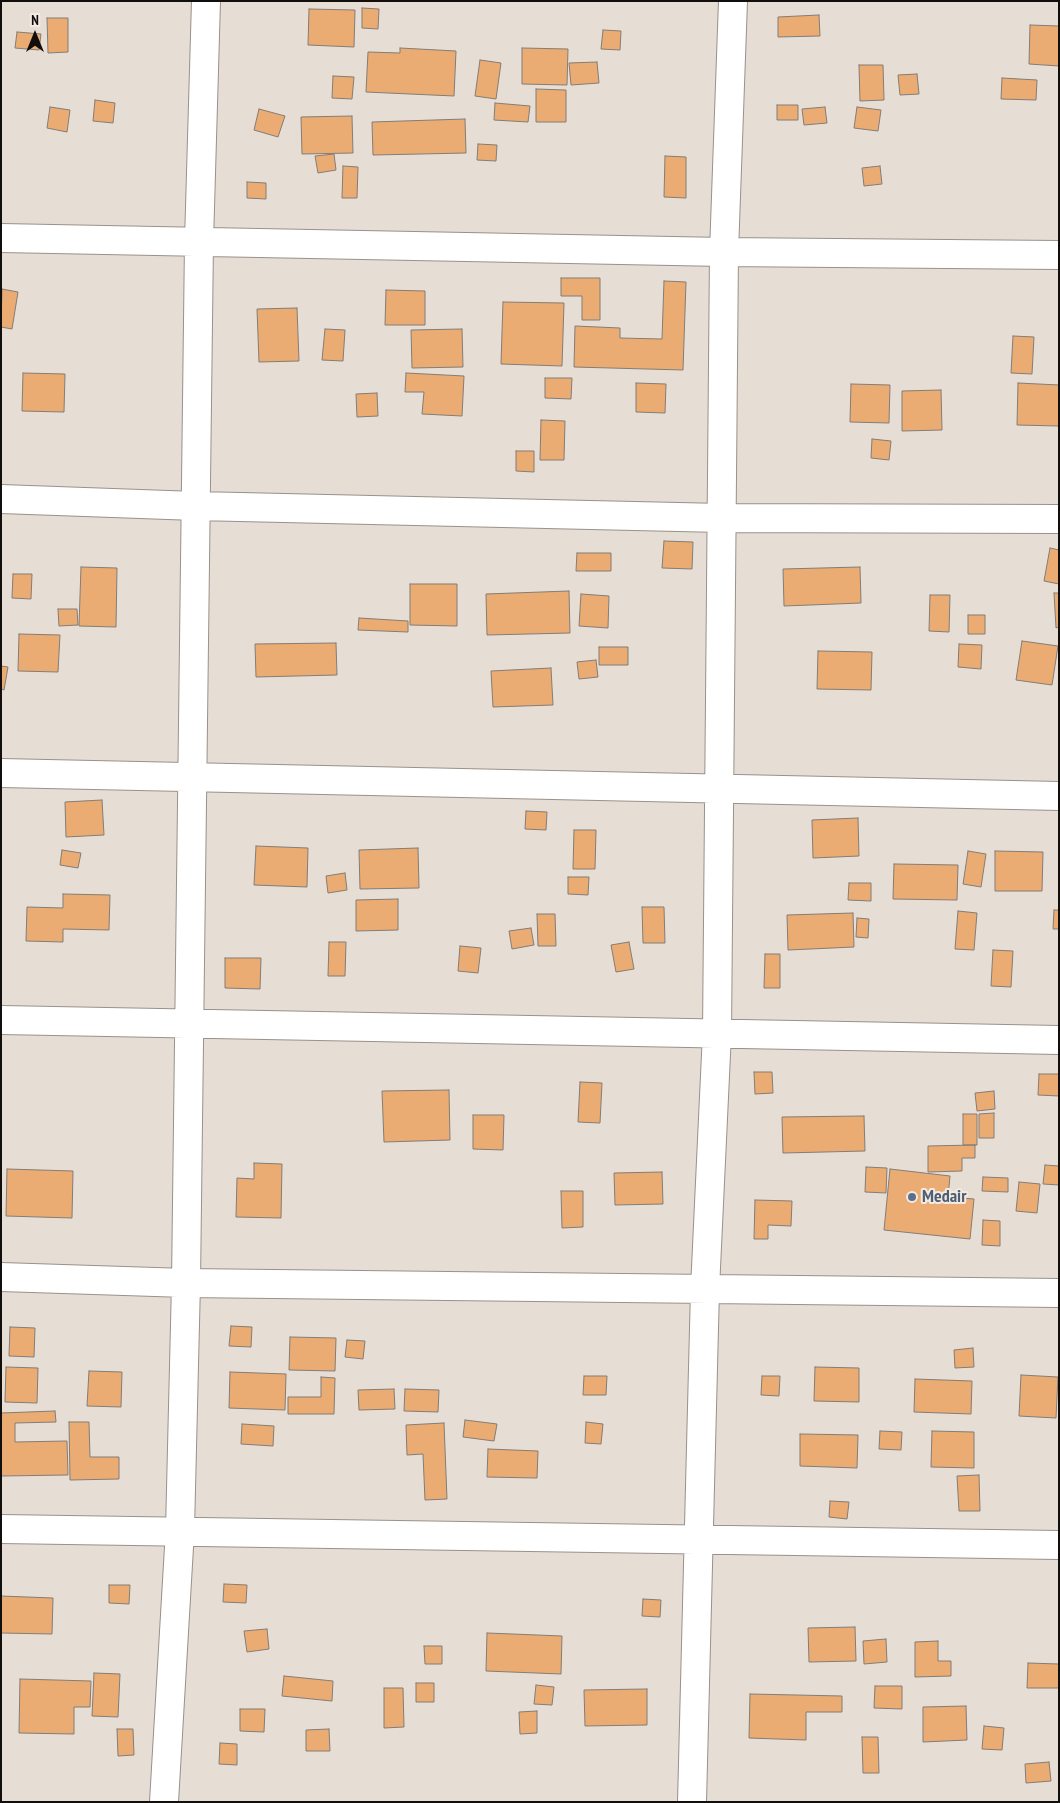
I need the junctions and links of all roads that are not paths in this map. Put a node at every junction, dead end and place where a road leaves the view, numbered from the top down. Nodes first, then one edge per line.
1 (206, 1) edge
2 (733, 1) edge
3 (1, 238) edge
4 (199, 242) junction
5 (724, 252) junction
6 (1059, 256) edge
7 (1, 499) edge
8 (196, 506) junction
9 (722, 518) junction
10 (1059, 519) edge
11 (1, 773) edge
12 (193, 777) junction
13 (719, 789) junction
14 (1059, 796) edge
15 (1, 1020) edge
16 (189, 1022) junction
17 (716, 1033) junction
18 (1059, 1040) edge
19 (1, 1277) edge
20 (186, 1283) junction
21 (705, 1289) junction
22 (1059, 1293) edge
23 (1, 1528) edge
24 (180, 1530) junction
25 (700, 1539) junction
26 (1059, 1545) edge
27 (164, 1802) edge
28 (692, 1802) edge

1 - 4 street
2 - 5 street
3 - 4 street
4 - 5 street
4 - 8 street
5 - 6 street
5 - 9 street
7 - 8 street
8 - 9 street
8 - 12 street
9 - 10 street
9 - 13 street
11 - 12 street
12 - 13 street
12 - 16 street
13 - 14 street
13 - 17 street
15 - 16 street
16 - 17 street
16 - 20 street
17 - 18 street
17 - 21 street
19 - 20 street
20 - 21 street
20 - 24 street
21 - 22 street
21 - 25 street
23 - 24 street
24 - 25 street
24 - 27 street
25 - 26 street
25 - 28 street

